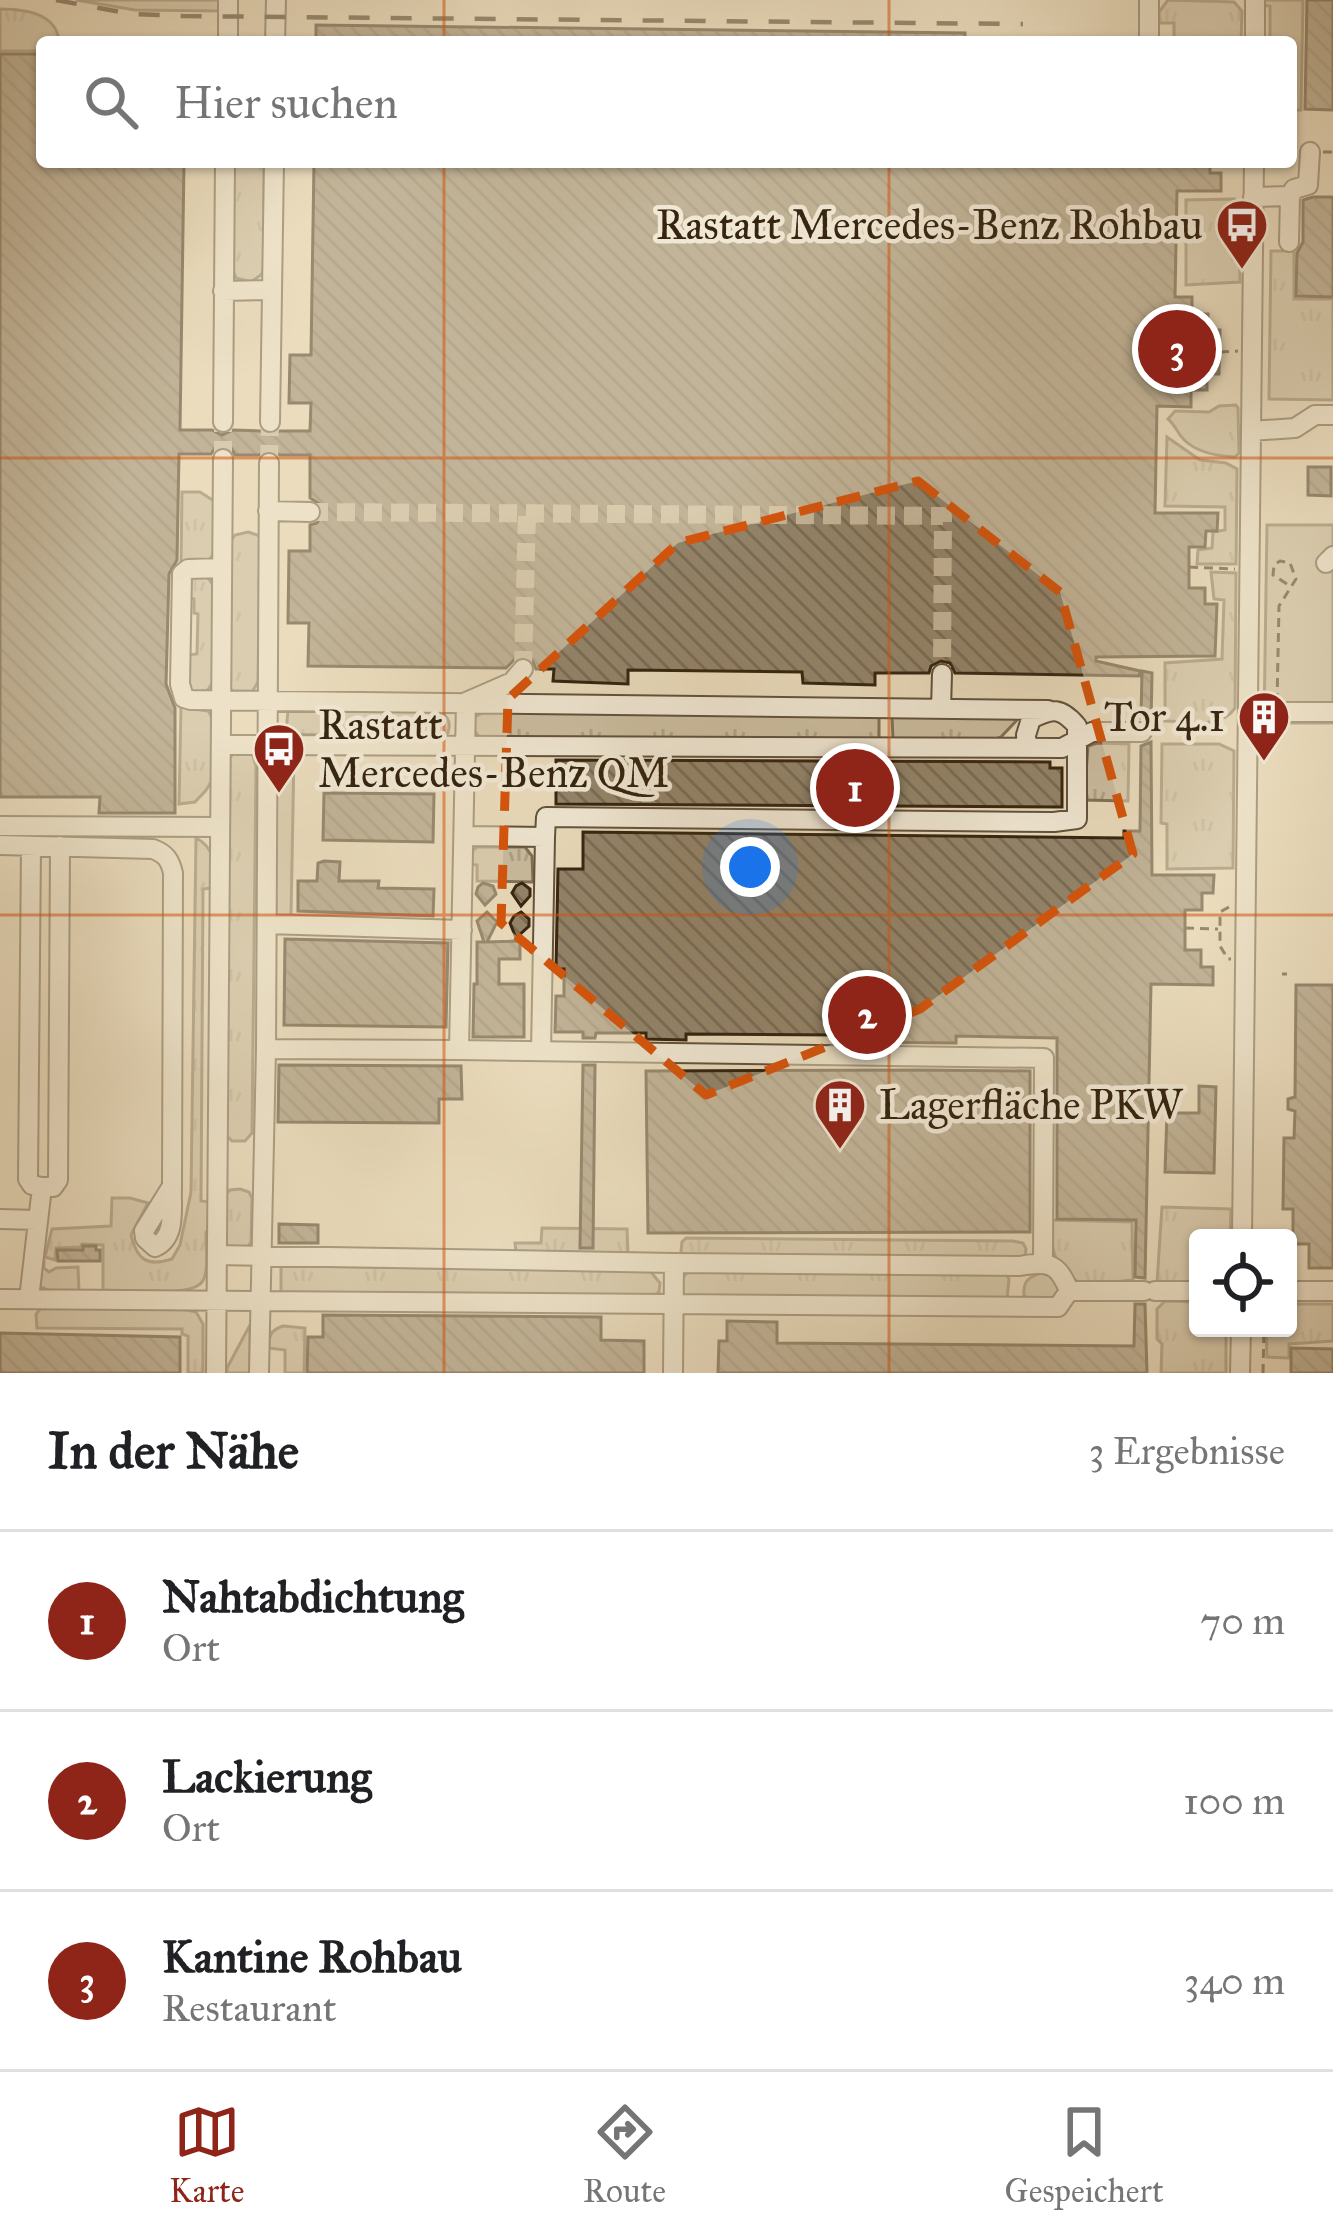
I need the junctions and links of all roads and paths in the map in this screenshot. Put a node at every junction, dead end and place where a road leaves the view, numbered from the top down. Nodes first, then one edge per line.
1 (228, 0) edge
2 (276, 0) edge
3 (1149, 0) edge
4 (1256, 0) edge
5 (1149, 34) dead end
6 (228, 36) edge
7 (275, 36) edge
8 (1255, 36) edge
9 (1310, 152) dead end
10 (225, 168) edge
11 (274, 168) edge
12 (1254, 168) edge
13 (1253, 196) junction
14 (1290, 196) junction
15 (1289, 242) dead end
16 (272, 290) junction
17 (223, 291) junction
18 (1333, 416) edge
19 (224, 422) tunnel mouth
20 (270, 422) tunnel mouth
21 (1251, 431) junction
22 (223, 459) tunnel mouth
23 (269, 463) tunnel mouth
24 (268, 512) junction
25 (310, 512) tunnel mouth
26 (222, 568) junction
27 (1189, 568) dead end
28 (1250, 570) junction
29 (1286, 584) dead end
30 (523, 669) dead end
31 (942, 674) tunnel mouth
32 (221, 701) junction
33 (268, 701) junction
34 (466, 702) junction
35 (941, 709) junction
36 (1048, 710) junction
37 (1287, 712) joint
38 (1323, 712) edge
39 (1142, 732) dead end
40 (1313, 735) dead end
41 (1078, 738) junction
42 (464, 744) junction
43 (221, 745) junction
44 (268, 745) junction
45 (1027, 747) junction
46 (0, 826) edge
47 (220, 827) junction
48 (464, 836) junction
49 (545, 837) junction
50 (0, 845) edge
51 (32, 846) junction
52 (60, 846) junction
53 (1246, 906) junction
54 (267, 925) junction
55 (1185, 928) dead end
56 (1220, 929) junction
57 (462, 930) junction
58 (1245, 959) junction
59 (29, 1038) junction
60 (58, 1038) junction
61 (266, 1049) junction
62 (459, 1050) junction
63 (542, 1051) junction
64 (172, 1186) dead end
65 (42, 1187) junction
66 (0, 1219) edge
67 (38, 1220) junction
68 (1242, 1229) edge
69 (260, 1254) junction
70 (218, 1255) junction
71 (1042, 1262) junction
72 (674, 1263) junction
73 (1020, 1266) junction
74 (1069, 1291) junction
75 (1189, 1291) edge
76 (1297, 1291) edge
77 (1333, 1291) edge
78 (0, 1299) edge
79 (29, 1299) junction
80 (259, 1302) junction
81 (217, 1303) junction
82 (674, 1306) junction
83 (1022, 1306) junction
84 (1241, 1337) edge
85 (1264, 1337) edge
86 (216, 1373) edge
87 (259, 1373) edge
88 (673, 1373) edge
89 (1240, 1373) edge
90 (1263, 1373) edge

1 - 6 lane
2 - 7 lane
3 - 5 lane
4 - 8 lane
9 - 14 lane
10 - 17 lane
11 - 16 lane
12 - 13 lane
13 - 14 lane
13 - 21 lane
14 - 15 lane
16 - 17 lane
16 - 20 lane
17 - 19 lane
18 - 21 lane
21 - 28 lane
22 - 26 lane
23 - 24 lane
24 - 25 lane
24 - 33 lane
26 - 32 lane
26 - 32 lane
27 - 28 path
28 - 53 lane
29 - 37 path
30 - 34 lane
31 - 35 lane
32 - 33 lane
32 - 43 lane
33 - 34 lane
33 - 44 lane
34 - 35 lane
34 - 42 lane
35 - 36 lane
36 - 41 lane
36 - 45 lane
37 - 38 lane
38 - 40 lane
39 - 41 lane
41 - 45 lane
41 - 49 lane
42 - 44 lane
42 - 45 lane
42 - 48 lane
43 - 44 lane
43 - 47 lane
44 - 54 lane
46 - 47 lane
47 - 70 lane
48 - 49 lane
48 - 57 lane
49 - 63 lane
50 - 51 lane
51 - 52 lane
51 - 59 lane
52 - 60 lane
52 - 64 lane
53 - 56 path
53 - 58 lane
54 - 57 lane
54 - 61 lane
55 - 56 path
56 - 58 path
57 - 62 lane
58 - 68 lane
59 - 60 lane
59 - 65 lane
60 - 65 lane
61 - 62 lane
61 - 69 lane
62 - 63 lane
63 - 71 lane
65 - 67 lane
66 - 67 lane
67 - 79 lane
69 - 70 lane
69 - 72 lane
69 - 80 lane
70 - 81 lane
71 - 73 lane
71 - 74 lane
72 - 73 lane
72 - 82 lane
73 - 83 lane
74 - 75 lane
74 - 83 lane
76 - 77 lane
78 - 79 lane
79 - 81 lane
80 - 81 lane
80 - 82 lane
80 - 87 lane
81 - 86 lane
82 - 83 lane
82 - 88 lane
84 - 89 lane
85 - 90 path

